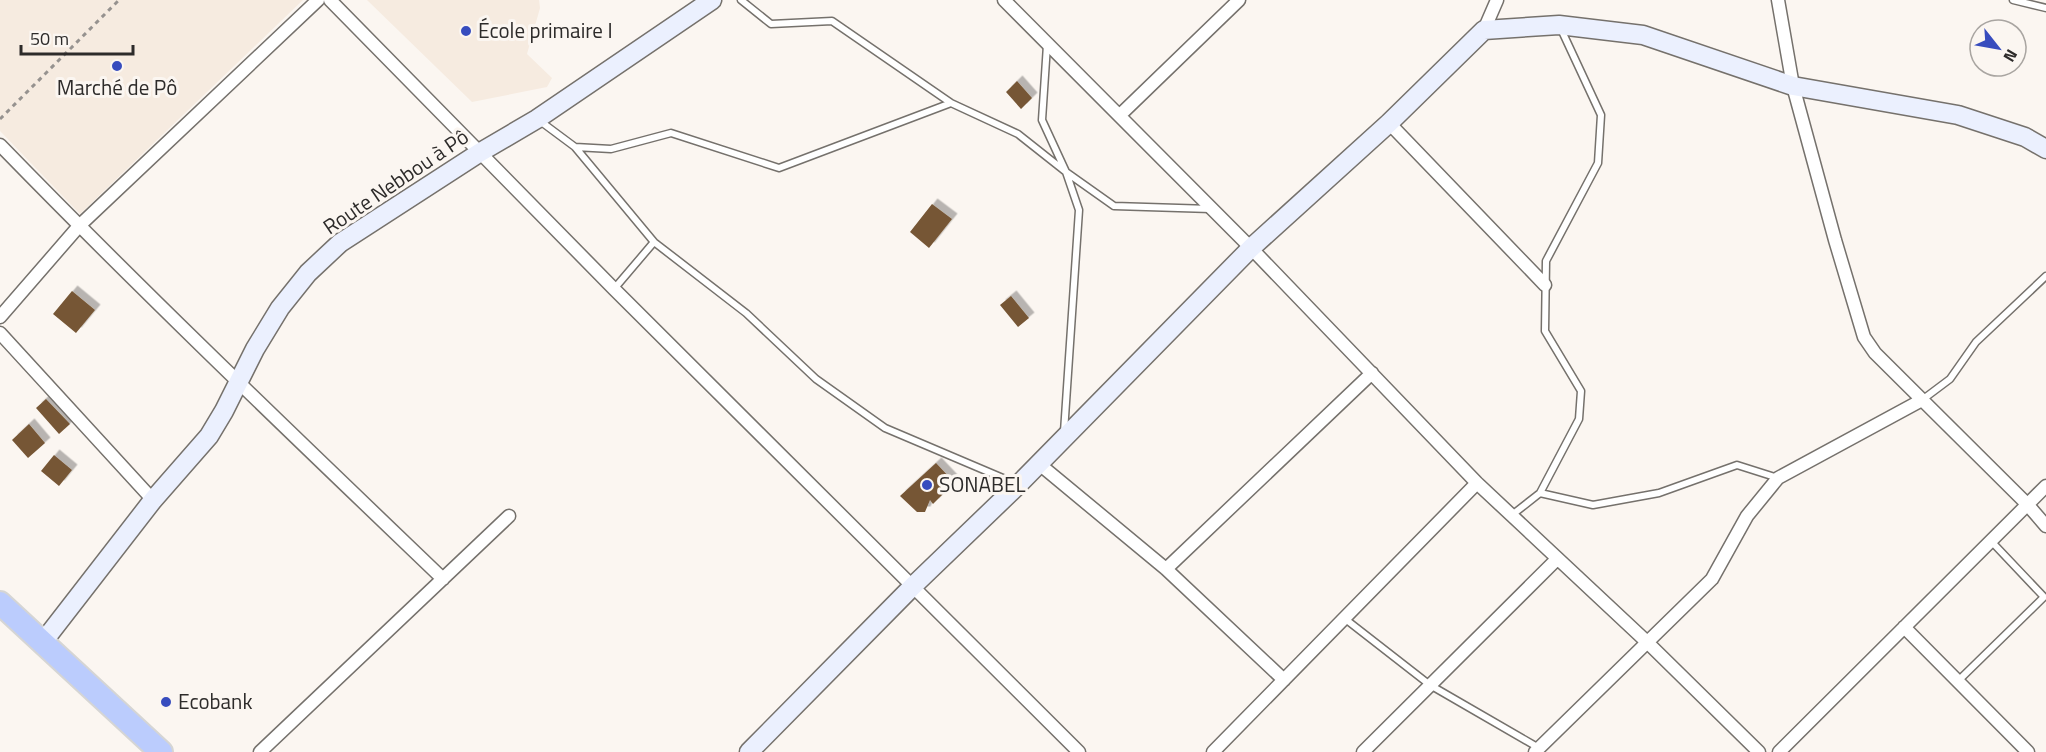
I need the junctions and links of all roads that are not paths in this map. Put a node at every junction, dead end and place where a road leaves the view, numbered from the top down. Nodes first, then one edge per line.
1 (318, 0) edge
2 (330, 0) edge
3 (712, 0) edge
4 (741, 0) edge
5 (1004, 0) edge
6 (1239, 0) edge
7 (1497, 0) edge
8 (1778, 0) edge
9 (2013, 0) edge
10 (2046, 8) edge
11 (1559, 25) junction
12 (1484, 30) junction
13 (1048, 42) junction
14 (1793, 86) junction
15 (951, 103) junction
16 (1120, 115) junction
17 (537, 119) junction
18 (1389, 123) junction
19 (0, 145) edge
20 (575, 147) junction
21 (2046, 149) edge
22 (479, 153) junction
23 (1066, 172) junction
24 (1213, 209) junction
25 (79, 226) junction
26 (654, 242) junction
27 (1251, 248) junction
28 (2046, 276) edge
29 (1545, 285) junction
30 (614, 289) junction
31 (0, 316) edge
32 (0, 333) edge
33 (1371, 373) junction
34 (237, 382) junction
35 (1922, 400) junction
36 (1063, 437) junction
37 (1038, 463) junction
38 (1778, 478) junction
39 (1478, 483) junction
40 (1018, 485) junction
41 (2046, 486) edge
42 (1540, 493) junction
43 (153, 500) junction
44 (2027, 504) junction
45 (1511, 515) junction
46 (509, 516) dead end
47 (2044, 522) edge
48 (1991, 540) junction
49 (1557, 559) junction
50 (1166, 569) junction
51 (443, 579) junction
52 (913, 586) junction
53 (2045, 597) edge
54 (0, 603) edge
55 (1344, 618) junction
56 (1904, 627) junction
57 (43, 642) junction
58 (1648, 643) junction
59 (1284, 680) junction
60 (1958, 681) junction
61 (1430, 685) junction
62 (1537, 750) edge
63 (162, 752) edge
64 (260, 752) edge
65 (749, 752) edge
66 (1079, 752) edge
67 (1213, 752) edge
68 (1363, 752) edge
69 (1759, 752) edge
70 (1779, 752) edge
71 (2028, 752) edge

1 - 25 street
2 - 22 street
3 - 17 street, Route Nebbou à Pô
4 - 15 lane
5 - 13 street
6 - 16 street
7 - 12 street
8 - 14 street
9 - 10 lane
11 - 12 street
11 - 14 street
11 - 29 lane
12 - 18 street
13 - 16 street
13 - 23 lane
14 - 21 street
14 - 35 street
15 - 20 lane
15 - 23 lane
16 - 24 street
17 - 20 lane
17 - 22 street, Route Nebbou à Pô
18 - 27 street
18 - 29 street
19 - 25 street
20 - 26 lane
22 - 30 street
22 - 34 street, Route Nebbou à Pô
23 - 24 lane
23 - 36 lane
24 - 27 street
25 - 31 street
25 - 34 street
26 - 30 lane
26 - 40 lane
27 - 33 street
27 - 36 street
28 - 35 lane
29 - 42 lane
30 - 52 street
32 - 43 street
33 - 39 street
33 - 50 street
34 - 43 street, Route Nebbou à Pô
34 - 51 street
35 - 38 street
35 - 44 street
36 - 37 street
37 - 40 street
37 - 50 street
38 - 42 lane
38 - 58 street
39 - 45 street
39 - 55 street
40 - 52 street
41 - 44 street
42 - 45 lane
43 - 57 street, Route Nebbou à Pô
44 - 47 street
44 - 48 street
45 - 49 street
46 - 51 street
48 - 53 lane
48 - 56 street
49 - 58 street
49 - 61 street
50 - 59 street
51 - 64 street
52 - 65 street
52 - 66 street
53 - 60 lane
54 - 57 highway
55 - 59 street
55 - 61 lane
56 - 60 street
56 - 70 street
57 - 63 highway
58 - 62 street
58 - 69 street
59 - 67 street
60 - 71 street
61 - 62 lane
61 - 68 street

